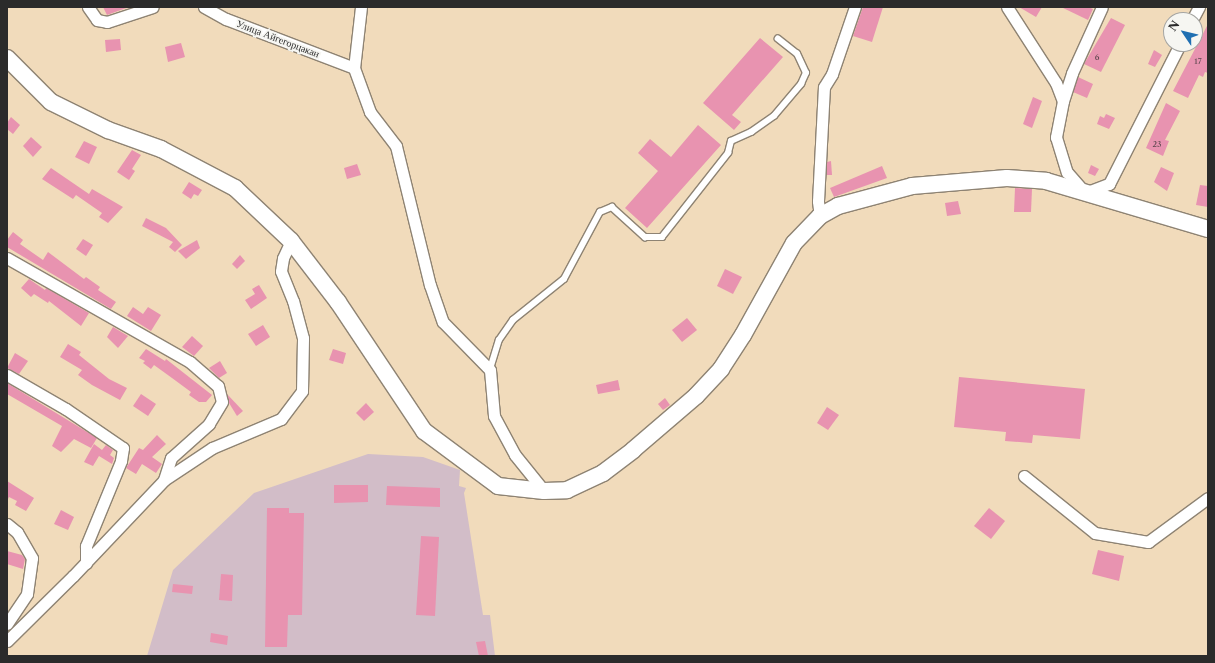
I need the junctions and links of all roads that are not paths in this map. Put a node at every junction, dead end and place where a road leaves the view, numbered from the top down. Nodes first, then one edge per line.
1 (88, 7) edge
2 (153, 7) edge
3 (204, 7) edge
4 (361, 7) edge
5 (855, 7) edge
6 (1007, 7) edge
7 (1102, 7) edge
8 (778, 39) dead end
9 (1176, 52) edge
10 (7, 58) edge
11 (354, 68) junction
12 (1063, 101) junction
13 (1085, 192) junction
14 (820, 216) junction
15 (1208, 229) edge
16 (291, 241) junction
17 (7, 258) edge
18 (490, 370) junction
19 (7, 375) edge
20 (1024, 476) dead end
21 (164, 480) junction
22 (544, 491) junction
23 (1208, 498) edge
24 (7, 524) edge
25 (86, 563) junction
26 (7, 624) edge
27 (7, 641) edge

1 - 2 street
3 - 11 street, Улица Айгегорцакан
4 - 11 street
5 - 14 street
6 - 12 street
7 - 12 street
8 - 18 lane
9 - 13 street
10 - 16 street
11 - 18 street
12 - 13 street
13 - 14 street
13 - 15 street
14 - 22 street
16 - 21 street
16 - 22 street
17 - 21 street
18 - 22 street
19 - 25 street
20 - 23 street
21 - 25 street
24 - 26 street
25 - 27 street

